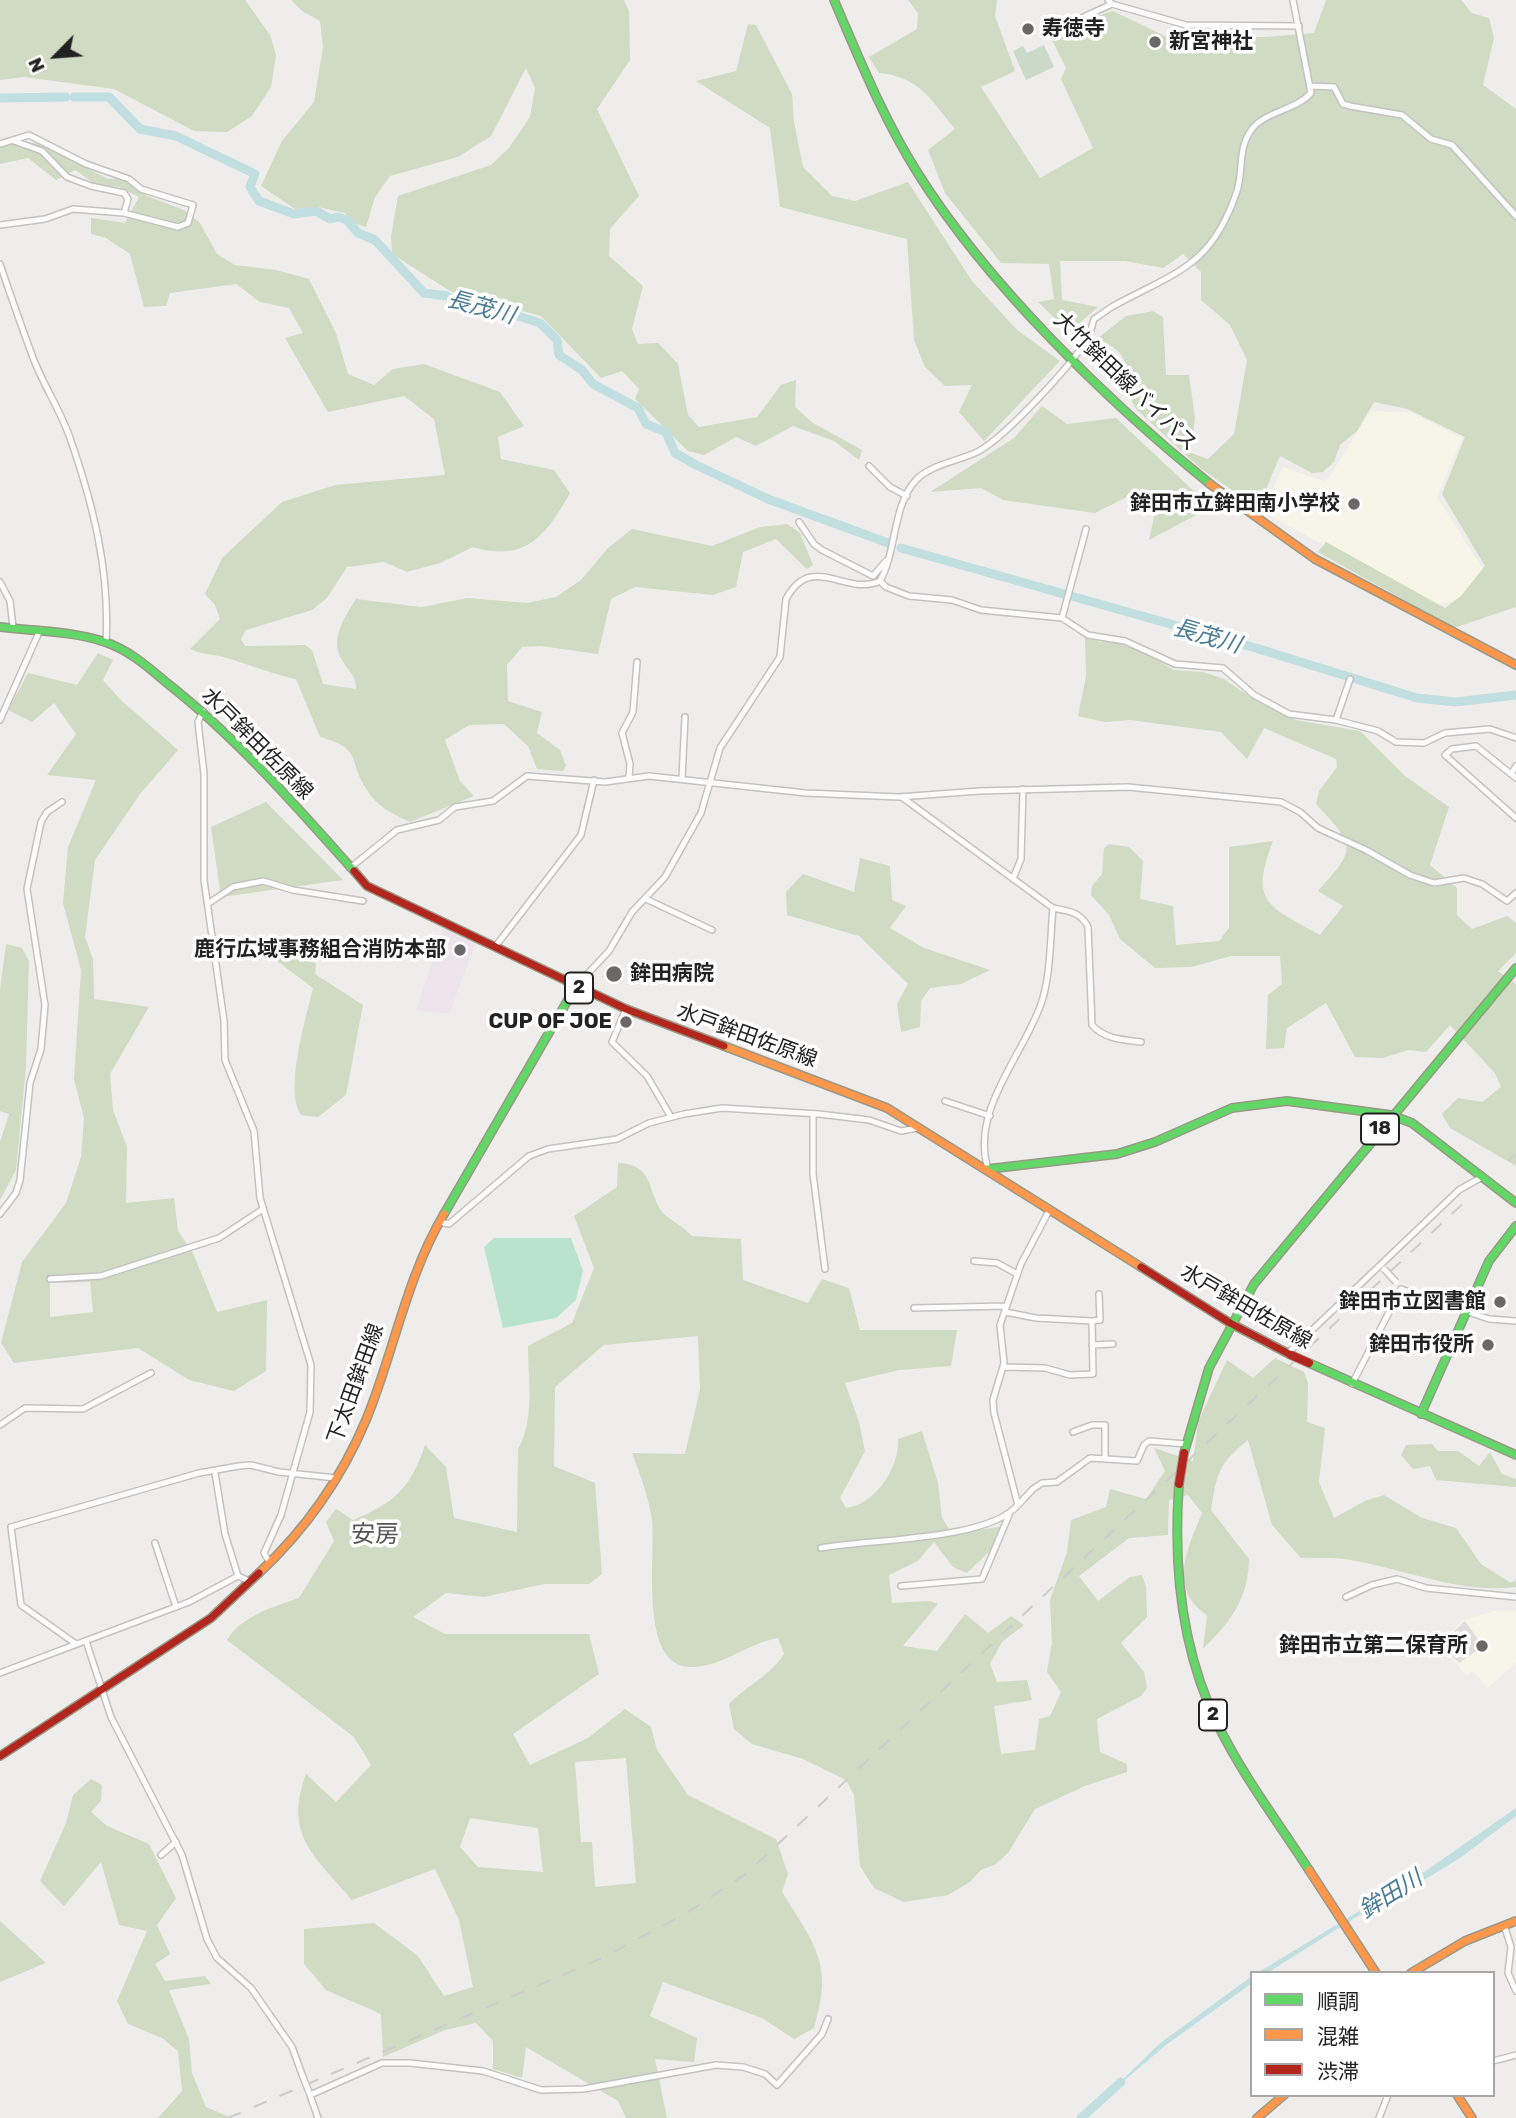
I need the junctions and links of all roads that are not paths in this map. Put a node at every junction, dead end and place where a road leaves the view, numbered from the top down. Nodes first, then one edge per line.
1 (834, 0) edge
2 (1293, 0) edge
3 (1110, 2) edge
4 (1299, 26) junction
5 (1055, 30) dead end
6 (1311, 86) junction
7 (13, 140) junction
8 (0, 144) edge
9 (124, 213) junction
10 (1516, 216) edge
11 (0, 225) edge
12 (0, 264) edge
13 (1074, 359) junction
14 (869, 466) dead end
15 (907, 496) junction
16 (799, 522) dead end
17 (1086, 529) dead end
18 (888, 559) junction
19 (880, 581) junction
20 (0, 582) edge
21 (1062, 618) junction
22 (0, 626) edge
23 (13, 627) junction
24 (40, 630) junction
25 (106, 642) junction
26 (637, 662) dead end
27 (1516, 665) edge
28 (1350, 679) dead end
29 (203, 711) junction
30 (685, 717) dead end
31 (1336, 719) junction
32 (0, 720) edge
33 (1516, 738) edge
34 (1516, 766) edge
35 (1514, 776) edge
36 (629, 777) junction
37 (682, 779) junction
38 (594, 780) junction
39 (710, 782) junction
40 (1023, 789) junction
41 (900, 797) junction
42 (62, 802) dead end
43 (1516, 818) edge
44 (350, 868) junction
45 (1013, 879) junction
46 (1516, 893) edge
47 (646, 899) junction
48 (363, 901) dead end
49 (209, 903) junction
50 (1053, 908) junction
51 (712, 930) dead end
52 (495, 947) junction
53 (1516, 968) edge
54 (576, 986) junction
55 (626, 1009) junction
56 (1141, 1042) dead end
57 (945, 1101) dead end
58 (813, 1114) junction
59 (1391, 1115) junction
60 (990, 1116) junction
61 (670, 1117) junction
62 (921, 1128) junction
63 (988, 1169) junction
64 (1482, 1177) junction
65 (1516, 1203) edge
66 (264, 1209) junction
67 (1050, 1209) junction
68 (0, 1214) edge
69 (439, 1222) junction
70 (1516, 1226) edge
71 (974, 1261) dead end
72 (1382, 1267) junction
73 (824, 1269) dead end
74 (1017, 1274) junction
75 (50, 1279) dead end
76 (1401, 1289) junction
77 (1099, 1294) dead end
78 (914, 1308) dead end
79 (1005, 1309) junction
80 (1467, 1311) junction
81 (1092, 1321) junction
82 (1516, 1321) edge
83 (1230, 1323) junction
84 (1113, 1344) dead end
85 (1093, 1345) junction
86 (1290, 1354) junction
87 (1004, 1367) junction
88 (151, 1373) dead end
89 (1352, 1384) junction
90 (1421, 1414) junction
91 (0, 1425) edge
92 (1073, 1432) dead end
93 (1186, 1444) junction
94 (1516, 1455) edge
95 (1105, 1459) junction
96 (215, 1473) junction
97 (294, 1473) junction
98 (337, 1478) junction
99 (1018, 1505) junction
100 (1009, 1515) junction
101 (155, 1543) dead end
102 (821, 1548) dead end
103 (270, 1563) junction
104 (238, 1576) junction
105 (251, 1582) junction
106 (901, 1586) dead end
107 (1346, 1597) dead end
108 (1516, 1597) edge
109 (176, 1606) junction
110 (86, 1641) junction
111 (76, 1644) junction
112 (0, 1673) edge
113 (103, 1689) junction
114 (0, 1756) edge
115 (176, 1842) junction
116 (161, 1855) dead end
117 (1516, 1921) edge
118 (1504, 1925) junction
119 (1375, 1971) edge
120 (1414, 1971) edge
121 (1516, 1991) edge
122 (828, 2019) dead end
123 (1516, 2054) edge
124 (1495, 2060) edge
125 (309, 2094) junction
126 (1282, 2097) edge
127 (1387, 2097) edge
128 (1458, 2097) edge
129 (318, 2118) edge
130 (1257, 2118) edge
131 (1379, 2118) edge
132 (1472, 2118) edge

1 - 13 main road, 大竹鉾田線バイパス
2 - 4 street
3 - 4 street
3 - 5 street
4 - 6 street
6 - 10 street
6 - 13 street
7 - 8 street
7 - 9 street
7 - 9 street
9 - 11 street
12 - 25 street
13 - 15 street
13 - 27 main road, 大竹鉾田線バイパス
14 - 15 street
15 - 18 street
16 - 18 street
17 - 21 street
18 - 19 street
19 - 21 street
19 - 39 street
20 - 23 street
21 - 31 street
22 - 23 main road, 水戸鉾田佐原線 / 2
23 - 24 main road, 水戸鉾田佐原線 / 2
24 - 25 main road, 水戸鉾田佐原線 / 2
24 - 32 street
25 - 29 main road, 水戸鉾田佐原線 / 2
26 - 36 street
28 - 31 street
29 - 44 main road, 水戸鉾田佐原線 / 2
29 - 49 street
30 - 37 street
31 - 33 street
34 - 35 street
35 - 43 street
36 - 37 street
36 - 38 street
37 - 39 street
38 - 44 street
38 - 52 street
39 - 41 street
39 - 47 street
40 - 41 street
40 - 45 street
40 - 46 street
41 - 45 street
42 - 68 street
44 - 52 main road, 水戸鉾田佐原線 / 2
45 - 50 street
47 - 51 street
47 - 54 street
48 - 49 street
49 - 66 street
50 - 56 street
50 - 60 street
52 - 54 main road, 水戸鉾田佐原線 / 2
53 - 59 main road, 18
54 - 55 main road, 水戸鉾田佐原線 / 2
54 - 69 main road, 下太田鉾田線
55 - 61 street
55 - 62 main road, 水戸鉾田佐原線 / 2
57 - 60 street
58 - 61 street
58 - 62 street
58 - 73 street
59 - 63 main road
59 - 64 main road
59 - 83 main road, 18
60 - 63 street
61 - 69 street
62 - 63 main road, 水戸鉾田佐原線 / 2
63 - 67 main road, 水戸鉾田佐原線 / 2
64 - 65 main road
64 - 72 street
66 - 75 street
66 - 97 street
67 - 74 street
67 - 83 main road, 水戸鉾田佐原線 / 2
69 - 98 main road, 下太田鉾田線
70 - 80 main road
71 - 74 street
72 - 76 street, bridge
72 - 86 street
74 - 79 street
76 - 80 street
76 - 89 street
77 - 81 street
78 - 79 street
79 - 81 street
79 - 87 street
80 - 82 street
80 - 90 main road
81 - 85 street
83 - 86 main road, 水戸鉾田佐原線 / 2
83 - 93 main road, 2
84 - 85 street
85 - 87 street
86 - 89 main road, 水戸鉾田佐原線 / 2, bridge
87 - 99 street
88 - 91 street
89 - 90 main road, 水戸鉾田佐原線 / 2
90 - 94 main road, 水戸鉾田佐原線 / 2
92 - 95 street
93 - 95 street
93 - 119 main road, 2, bridge
95 - 99 street
96 - 97 street
96 - 104 street
96 - 111 street
97 - 98 street
97 - 103 street
98 - 103 main road, 下太田鉾田線
99 - 100 street
100 - 102 street
100 - 106 street
101 - 109 street
103 - 105 main road, 下太田鉾田線
104 - 105 street
104 - 109 street
105 - 113 main road, 下太田鉾田線
107 - 108 street
109 - 110 street
110 - 111 street
110 - 113 street
111 - 112 street
113 - 114 main road, 下太田鉾田線
113 - 115 street
115 - 116 street
115 - 125 street, bridge
117 - 118 main road
118 - 120 main road
118 - 121 street
122 - 125 street
123 - 124 street
125 - 129 street
126 - 130 main road
127 - 131 street
128 - 132 main road

